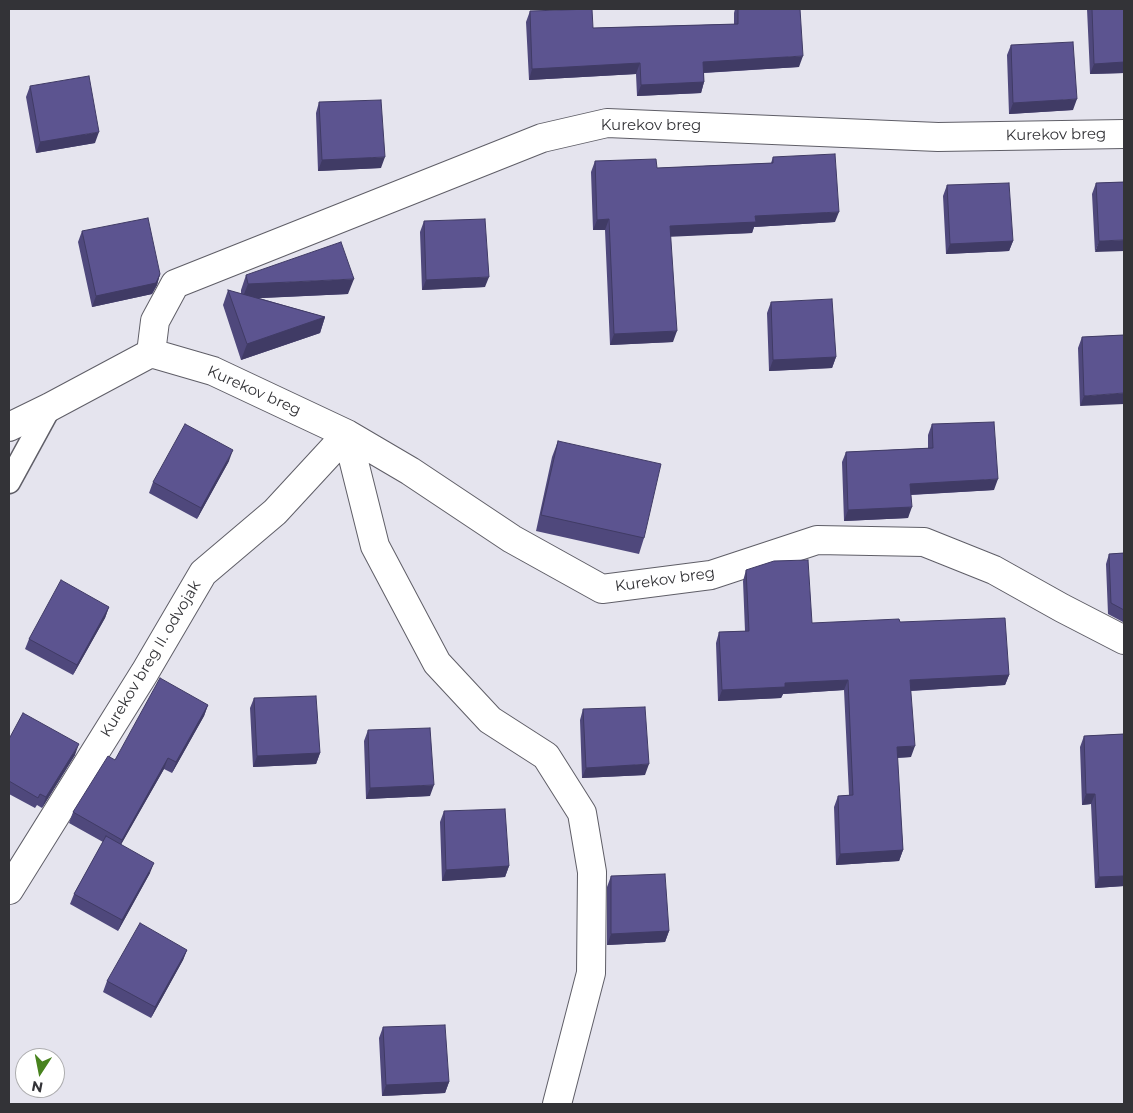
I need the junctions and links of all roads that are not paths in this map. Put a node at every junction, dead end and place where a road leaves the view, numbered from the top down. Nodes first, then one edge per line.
1 (1124, 134) edge
2 (151, 353) junction
3 (50, 407) junction
4 (9, 427) edge
5 (347, 434) junction
6 (9, 482) edge
7 (1124, 640) edge
8 (9, 890) edge
9 (556, 1104) edge

1 - 2 street, Kurekov breg
2 - 3 street
2 - 5 street, Kurekov breg
3 - 4 street
3 - 6 lane
5 - 7 street, Kurekov breg
5 - 8 street, Kurekov breg II. odvojak
5 - 9 street

